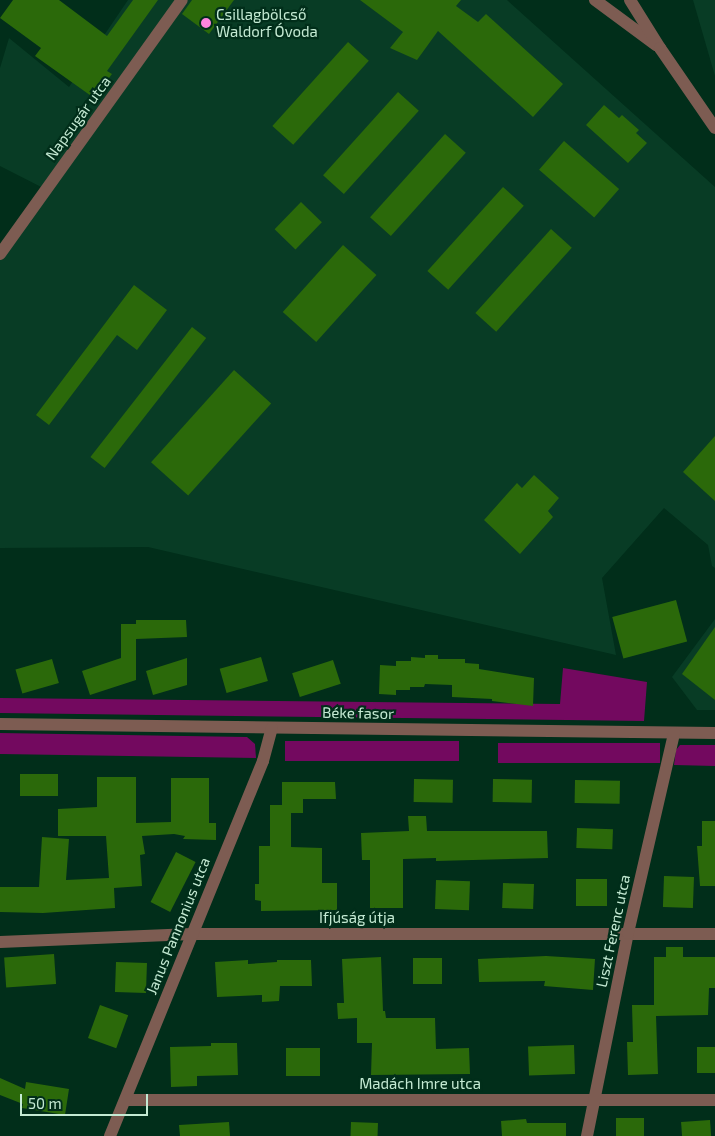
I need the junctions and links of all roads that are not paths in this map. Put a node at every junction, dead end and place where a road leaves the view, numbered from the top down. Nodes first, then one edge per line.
1 (182, 0) edge
2 (595, 0) edge
3 (630, 0) edge
4 (660, 48) junction
5 (715, 128) edge
6 (0, 254) edge
7 (0, 724) edge
8 (272, 728) junction
9 (674, 733) junction
10 (715, 733) edge
11 (628, 933) junction
12 (192, 934) junction
13 (715, 934) edge
14 (0, 942) edge
15 (126, 1100) junction
16 (715, 1100) edge
17 (594, 1101) junction
18 (110, 1136) edge
19 (587, 1136) edge

1 - 6 street, Napsugár utca
2 - 4 street
3 - 4 street
4 - 5 street
7 - 8 street, Béke fasor
8 - 9 street, Béke fasor
8 - 12 street, Janus Pannonius utca
9 - 10 street, Béke fasor
9 - 11 street, Liszt Ferenc utca
11 - 12 street, Ifjúság útja
11 - 13 street, Ifjúság útja
11 - 17 street, Liszt Ferenc utca
12 - 14 street, Ifjúság útja
12 - 15 street, Janus Pannonius utca
15 - 17 street, Madách Imre utca
15 - 18 street, Janus Pannonius utca
16 - 17 street, Madách Imre utca
17 - 19 street, Liszt Ferenc utca

